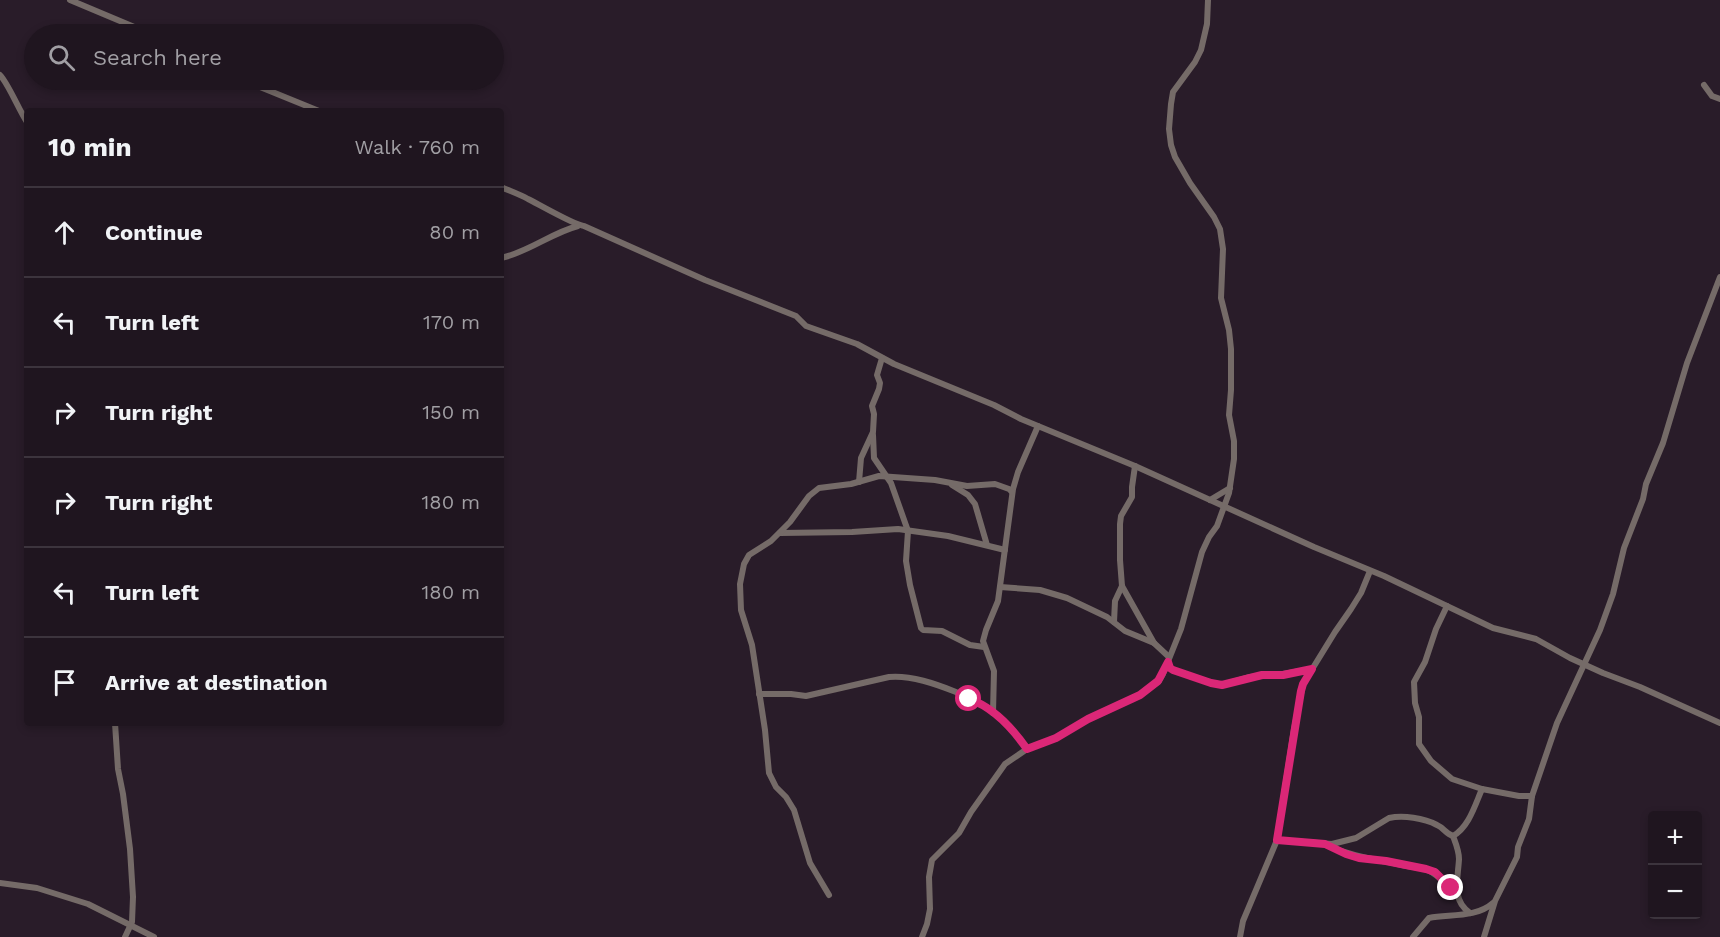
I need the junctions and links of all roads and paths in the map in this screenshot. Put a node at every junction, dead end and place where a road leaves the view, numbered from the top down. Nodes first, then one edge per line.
1 (70, 0) edge
2 (1208, 0) edge
3 (127, 24) edge
4 (0, 75) edge
5 (1704, 85) dead end
6 (268, 90) edge
7 (1720, 99) edge
8 (312, 108) edge
9 (24, 118) edge
10 (504, 188) edge
11 (569, 220) junction
12 (578, 226) junction
13 (562, 230) junction
14 (504, 257) edge
15 (1720, 277) edge
16 (882, 358) junction
17 (1038, 426) junction
18 (873, 435) junction
19 (1135, 466) junction
20 (888, 477) junction
21 (859, 482) junction
22 (949, 483) junction
23 (1230, 488) junction
24 (1012, 492) junction
25 (1210, 500) junction
26 (1224, 506) junction
27 (908, 531) junction
28 (780, 533) junction
29 (987, 545) junction
30 (1005, 550) junction
31 (1370, 571) junction
32 (1000, 586) junction
33 (1122, 586) junction
34 (1447, 606) junction
35 (1114, 622) junction
36 (1154, 643) junction
37 (984, 647) junction
38 (1168, 660) junction
39 (1584, 663) junction
40 (1312, 669) junction
41 (759, 694) junction
42 (993, 713) junction
43 (1720, 723) edge
44 (115, 726) edge
45 (1027, 749) junction
46 (1482, 789) junction
47 (1532, 796) junction
48 (1453, 836) junction
49 (1277, 840) junction
50 (1325, 844) junction
51 (0, 883) edge
52 (1456, 889) junction
53 (829, 895) dead end
54 (1495, 902) junction
55 (1470, 914) junction
56 (130, 926) junction
57 (125, 937) edge
58 (154, 937) edge
59 (922, 937) edge
60 (1240, 937) edge
61 (1413, 937) edge
62 (1484, 937) edge

1 - 3 street
2 - 23 street
4 - 9 street
5 - 7 street
6 - 8 street
10 - 11 street
11 - 12 street
11 - 13 street
12 - 13 street
12 - 16 street
13 - 14 street
15 - 39 street
16 - 17 street
16 - 18 street
17 - 19 street
17 - 24 street
18 - 20 street
18 - 21 street
19 - 25 street
19 - 33 street
20 - 21 street
20 - 22 street
20 - 27 street
21 - 28 street
22 - 24 street
22 - 29 street
23 - 25 street
23 - 26 street
24 - 30 street
25 - 26 street
26 - 31 street
26 - 38 street
27 - 28 street
27 - 29 street
27 - 37 street
28 - 41 street
29 - 30 street
30 - 32 street
31 - 34 street
31 - 40 street
32 - 35 street
32 - 37 street
33 - 35 street
33 - 36 street
34 - 39 street
34 - 46 street
35 - 36 street
36 - 38 street
37 - 42 street
38 - 40 street
38 - 45 street
39 - 43 street
39 - 47 street
40 - 49 street
41 - 42 street
41 - 53 street
42 - 45 street
44 - 56 street
45 - 59 street
46 - 47 street
46 - 48 street
47 - 54 street
48 - 50 street
48 - 52 street
49 - 50 street
49 - 60 street
50 - 52 street
51 - 56 street
52 - 55 street
54 - 55 street
54 - 62 street
55 - 61 street
56 - 57 street
56 - 58 street

